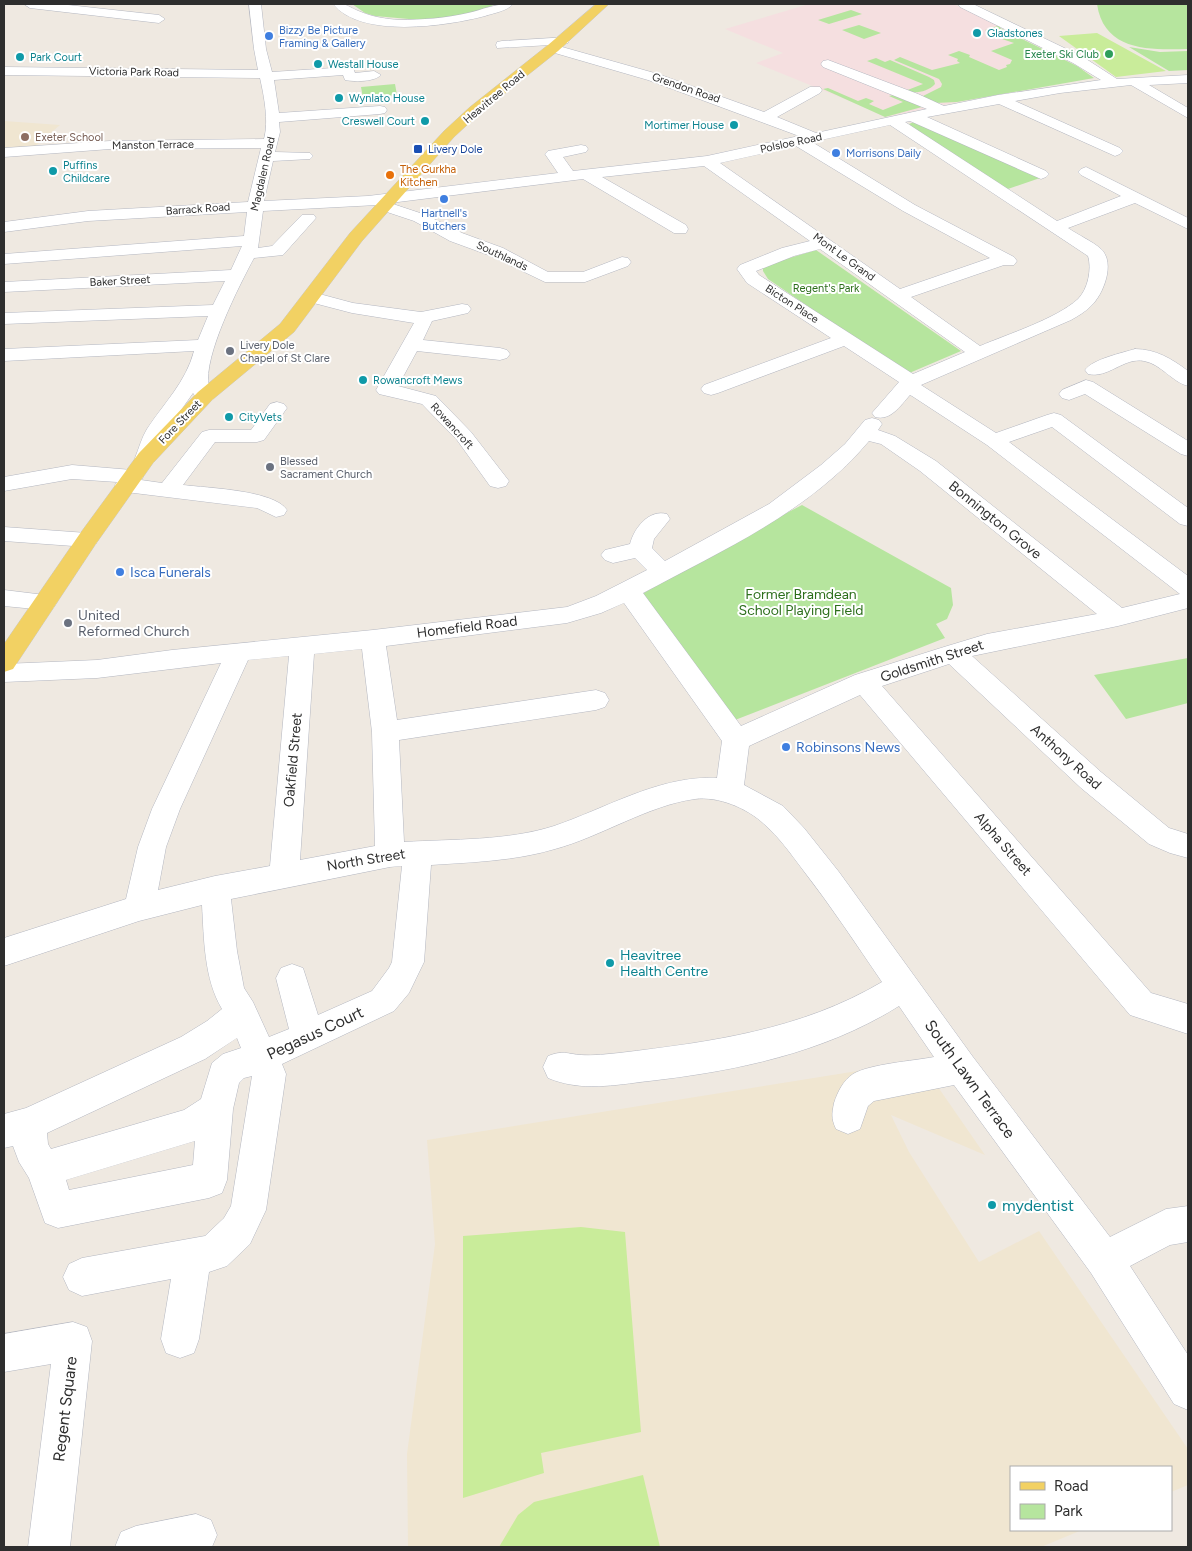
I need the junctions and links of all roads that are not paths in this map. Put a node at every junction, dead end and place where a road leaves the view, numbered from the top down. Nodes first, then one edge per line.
1 (30, 4) edge
2 (255, 4) edge
3 (339, 4) edge
4 (507, 4) edge
5 (603, 4) edge
6 (68, 6) edge
7 (975, 6) edge
8 (159, 19) dead end
9 (558, 44) junction
10 (502, 45) dead end
11 (828, 64) dead end
12 (4, 71) edge
13 (265, 75) junction
14 (291, 75) junction
15 (374, 75) dead end
16 (1188, 78) edge
17 (1133, 81) junction
18 (1114, 83) junction
19 (815, 90) dead end
20 (294, 92) dead end
21 (998, 99) junction
22 (941, 110) junction
23 (381, 111) dead end
24 (1188, 114) edge
25 (912, 116) junction
26 (765, 118) junction
27 (892, 120) junction
28 (273, 121) junction
29 (300, 122) dead end
30 (1113, 133) dead end
31 (816, 138) junction
32 (799, 141) junction
33 (1090, 141) junction
34 (274, 147) junction
35 (581, 149) dead end
36 (4, 152) edge
37 (1115, 152) dead end
38 (305, 156) dead end
39 (707, 161) junction
40 (1086, 172) dead end
41 (585, 174) junction
42 (1040, 174) dead end
43 (569, 177) junction
44 (1137, 198) junction
45 (389, 202) junction
46 (255, 206) junction
47 (308, 218) dead end
48 (1188, 224) edge
49 (4, 227) edge
50 (1055, 227) junction
51 (680, 229) dead end
52 (824, 243) junction
53 (250, 247) junction
54 (4, 259) edge
55 (622, 262) dead end
56 (236, 275) junction
57 (4, 287) edge
58 (897, 296) junction
59 (312, 297) junction
60 (462, 309) dead end
61 (218, 310) junction
62 (4, 318) edge
63 (421, 318) junction
64 (846, 339) junction
65 (205, 345) junction
66 (412, 345) junction
67 (500, 354) dead end
68 (980, 354) junction
69 (4, 356) edge
70 (200, 366) junction
71 (1095, 370) dead end
72 (1188, 380) edge
73 (909, 384) junction
74 (711, 389) dead end
75 (1069, 394) dead end
76 (205, 396) junction
77 (277, 408) dead end
78 (873, 423) junction
79 (994, 441) junction
80 (1188, 450) edge
81 (146, 458) junction
82 (129, 481) junction
83 (498, 481) dead end
84 (4, 484) edge
85 (169, 489) junction
86 (276, 510) dead end
87 (659, 519) dead end
88 (1188, 519) edge
89 (4, 534) edge
90 (87, 540) junction
91 (640, 550) junction
92 (613, 555) dead end
93 (663, 572) junction
94 (629, 592) junction
95 (4, 598) edge
96 (1187, 599) edge
97 (45, 602) junction
98 (1118, 618) junction
99 (373, 638) junction
100 (302, 646) junction
101 (238, 652) junction
102 (953, 652) junction
103 (4, 663) edge
104 (4, 673) edge
105 (864, 682) junction
106 (596, 700) dead end
107 (385, 732) junction
108 (736, 740) junction
109 (730, 792) junction
110 (1188, 846) edge
111 (404, 853) junction
112 (284, 874) junction
113 (215, 889) junction
114 (139, 908) junction
115 (4, 952) edge
116 (292, 978) dead end
117 (903, 986) junction
118 (242, 1013) junction
119 (1188, 1019) edge
120 (307, 1037) junction
121 (260, 1058) junction
122 (560, 1067) dead end
123 (961, 1068) junction
124 (216, 1109) junction
125 (848, 1117) dead end
126 (17, 1127) edge
127 (44, 1169) junction
128 (1188, 1224) edge
129 (193, 1256) junction
130 (1104, 1260) junction
131 (82, 1277) dead end
132 (180, 1339) dead end
133 (4, 1353) edge
134 (1188, 1390) edge
135 (196, 1535) dead end
136 (49, 1547) edge
137 (136, 1547) edge

1 - 6 street
2 - 13 street, Magdalen Road
3 - 4 street
5 - 9 main road, Heavitree Road
6 - 8 street
7 - 18 street
9 - 10 street, Grendon Road
9 - 26 street, Grendon Road
9 - 45 main road, Heavitree Road
11 - 22 street
12 - 13 street, Victoria Park Road
13 - 14 street, Victoria Park Road
13 - 28 street, Magdalen Road
14 - 15 street, Victoria Park Road
14 - 20 street
16 - 17 street, Polsloe Road
17 - 18 street, Polsloe Road
17 - 24 street
18 - 21 street, Polsloe Road
19 - 26 street
21 - 22 street, Polsloe Road
21 - 33 street
22 - 25 street, Polsloe Road
23 - 28 street
25 - 27 street, Polsloe Road
25 - 42 street
26 - 31 street, Grendon Road
27 - 31 street, Polsloe Road
27 - 50 street
28 - 29 street
28 - 34 street, Magdalen Road
30 - 33 street
31 - 32 street, Polsloe Road
32 - 39 street, Polsloe Road
32 - 58 street
33 - 37 street
34 - 36 street, Manston Terrace
34 - 38 street, Manston Terrace
34 - 46 street, Magdalen Road
35 - 43 street
39 - 41 street, Polsloe Road
39 - 52 street, Mont Le Grand
40 - 44 street
41 - 43 street, Polsloe Road
41 - 51 street
43 - 45 street, Polsloe Road
44 - 48 street
44 - 50 street
45 - 46 street, Barrack Road
45 - 55 street, Southlands
45 - 59 main road, Fore Street
46 - 49 street, Barrack Road
46 - 53 street, Magdalen Road
47 - 53 street
50 - 68 street
52 - 58 street, Mont Le Grand
52 - 64 street, Bicton Place
53 - 54 street
53 - 56 street, Magdalen Road
56 - 57 street, Baker Street
56 - 61 street, Magdalen Road
58 - 68 street, Mont Le Grand
59 - 63 street
59 - 76 main road, Fore Street
60 - 63 street
61 - 62 street
61 - 65 street, Magdalen Road
63 - 66 street, Rowancroft
64 - 73 street, Bicton Place
64 - 74 street
65 - 69 street
65 - 70 street, Magdalen Road
66 - 67 street
66 - 83 street, Rowancroft
68 - 73 street
70 - 76 street, Magdalen Road
70 - 81 street, Magdalen Road
71 - 72 street
73 - 78 street, Homefield Road
73 - 79 street, Bicton Place
75 - 80 street
76 - 81 main road, Fore Street
77 - 85 street
78 - 93 street, Homefield Road
78 - 98 street, Bonnington Grove
79 - 88 street
79 - 96 street, Bicton Place
81 - 82 main road, Fore Street
82 - 84 street
82 - 85 street
82 - 90 main road, Fore Street
85 - 86 street
87 - 91 street
89 - 90 street
90 - 97 main road, Fore Street
91 - 92 street
91 - 93 street
93 - 94 street, Homefield Road
94 - 99 street, Homefield Road
94 - 108 street
95 - 97 street
96 - 98 street, Goldsmith Street
97 - 103 main road, Fore Street
98 - 102 street, Goldsmith Street
99 - 100 street, Homefield Road
99 - 107 street, Pegasus Court
100 - 101 street, Homefield Road
100 - 112 street, Oakfield Street
101 - 104 street, Homefield Road
101 - 114 street
102 - 105 street, Goldsmith Street
102 - 110 street, Anthony Road
105 - 108 street, Goldsmith Street
105 - 119 street, Alpha Street
106 - 107 street
107 - 111 street, Pegasus Court
108 - 109 street
109 - 111 street, North Street
109 - 117 street, South Lawn Terrace
111 - 112 street, North Street
111 - 120 street, Pegasus Court
112 - 113 street, North Street
113 - 114 street, North Street
113 - 118 street
114 - 115 street, North Street
116 - 120 street
117 - 122 street
117 - 123 street, South Lawn Terrace
118 - 121 street
118 - 126 street
120 - 121 street, Pegasus Court
121 - 124 street
121 - 129 street, Pegasus Court
123 - 125 street
123 - 130 street, South Lawn Terrace
124 - 127 street
124 - 127 street
126 - 127 street
128 - 130 street
129 - 131 street, Pegasus Court
129 - 132 street
130 - 134 street, South Lawn Terrace
133 - 136 street, Regent Square
135 - 137 street

